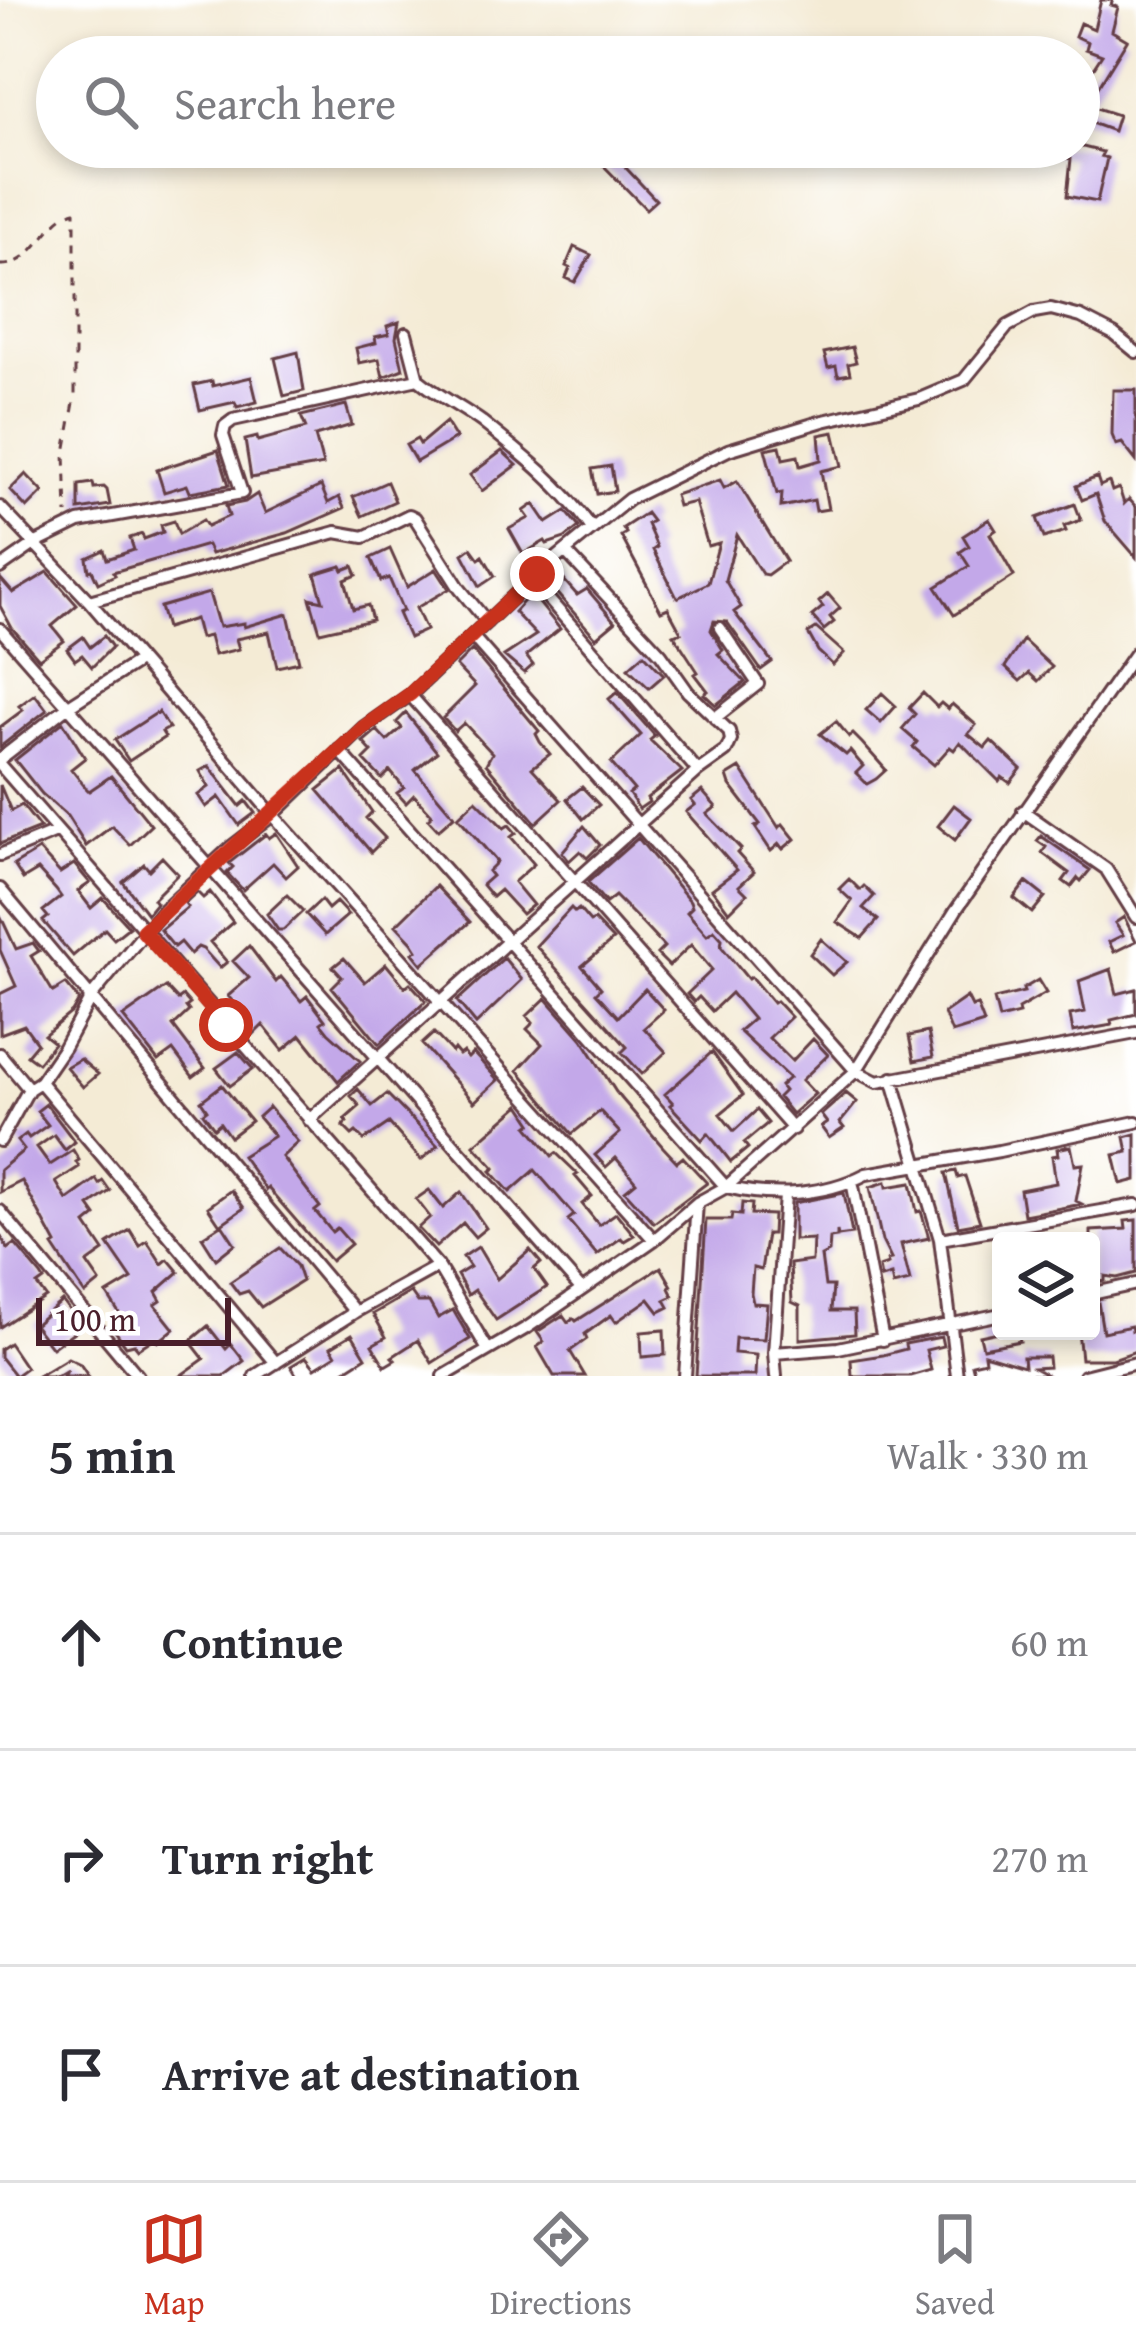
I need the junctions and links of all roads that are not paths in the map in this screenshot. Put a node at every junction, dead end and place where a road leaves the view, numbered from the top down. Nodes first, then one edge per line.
1 (406, 333) dead end
2 (1136, 352) edge
3 (418, 379) junction
4 (0, 507) edge
5 (592, 529) junction
6 (35, 543) junction
7 (565, 550) junction
8 (0, 568) edge
9 (532, 579) junction
10 (89, 601) junction
11 (487, 622) junction
12 (720, 628) dead end
13 (0, 629) edge
14 (472, 636) junction
15 (1136, 652) edge
16 (139, 662) junction
17 (410, 694) junction
18 (68, 707) junction
19 (715, 718) junction
20 (339, 750) junction
21 (2, 767) edge
22 (698, 771) junction
23 (1023, 812) junction
24 (273, 815) junction
25 (638, 826) junction
26 (56, 832) junction
27 (0, 855) edge
28 (209, 869) junction
29 (574, 882) junction
30 (0, 889) edge
31 (1136, 917) edge
32 (143, 931) junction
33 (509, 943) junction
34 (92, 997) junction
35 (440, 1001) junction
36 (1136, 1033) edge
37 (0, 1054) edge
38 (378, 1060) junction
39 (856, 1071) junction
40 (892, 1078) junction
41 (34, 1085) junction
42 (309, 1120) junction
43 (1136, 1122) edge
44 (793, 1129) junction
45 (0, 1141) edge
46 (920, 1165) junction
47 (852, 1181) junction
48 (726, 1187) junction
49 (785, 1195) junction
50 (697, 1203) junction
51 (1136, 1205) edge
52 (0, 1211) edge
53 (940, 1239) junction
54 (654, 1240) junction
55 (438, 1266) junction
56 (1136, 1284) edge
57 (581, 1288) junction
58 (1100, 1292) edge
59 (355, 1312) junction
60 (992, 1316) edge
61 (950, 1324) junction
62 (883, 1340) junction
63 (488, 1349) junction
64 (774, 1353) junction
65 (276, 1363) junction
66 (1136, 1363) edge
67 (138, 1376) edge
68 (255, 1376) edge
69 (444, 1376) edge
70 (685, 1376) edge
71 (776, 1376) edge
72 (957, 1376) edge
73 (1084, 1376) edge

1 - 3 street
2 - 5 street
3 - 5 street
3 - 6 street
4 - 6 street
5 - 7 street
6 - 8 street
6 - 10 street
7 - 9 street
7 - 19 street
9 - 11 street
9 - 22 street
10 - 11 street
10 - 16 street
11 - 14 street
12 - 19 street
13 - 18 street
14 - 17 street
14 - 25 street
15 - 23 street
16 - 18 street
16 - 24 street
17 - 20 street
17 - 29 street
18 - 21 street
18 - 28 street
19 - 22 street
20 - 24 street
20 - 33 street
21 - 26 street
22 - 25 street
23 - 31 street
23 - 39 street
24 - 28 street
24 - 35 street
25 - 29 street
25 - 39 street
26 - 27 street
26 - 32 street
28 - 32 street
28 - 38 street
29 - 33 street
29 - 44 street
30 - 34 street
32 - 34 street
32 - 42 street
33 - 35 street
33 - 48 street
34 - 41 street
34 - 59 street
35 - 38 street
35 - 54 street
36 - 40 street
37 - 41 street
38 - 42 street
38 - 57 street
39 - 40 street
39 - 44 street
40 - 46 street
41 - 45 street
41 - 65 street
42 - 55 street
43 - 46 street
44 - 48 street
46 - 47 street
46 - 53 street
47 - 49 street
47 - 62 street
48 - 49 street
48 - 50 street
49 - 64 street
50 - 54 street
50 - 70 street
51 - 53 street
52 - 67 street
53 - 61 street
54 - 57 street
55 - 59 street
55 - 63 street
56 - 58 street
57 - 63 street
59 - 65 street
60 - 61 street
61 - 62 street
61 - 72 street
62 - 64 street
63 - 69 street
64 - 71 street
65 - 68 street
66 - 73 street

